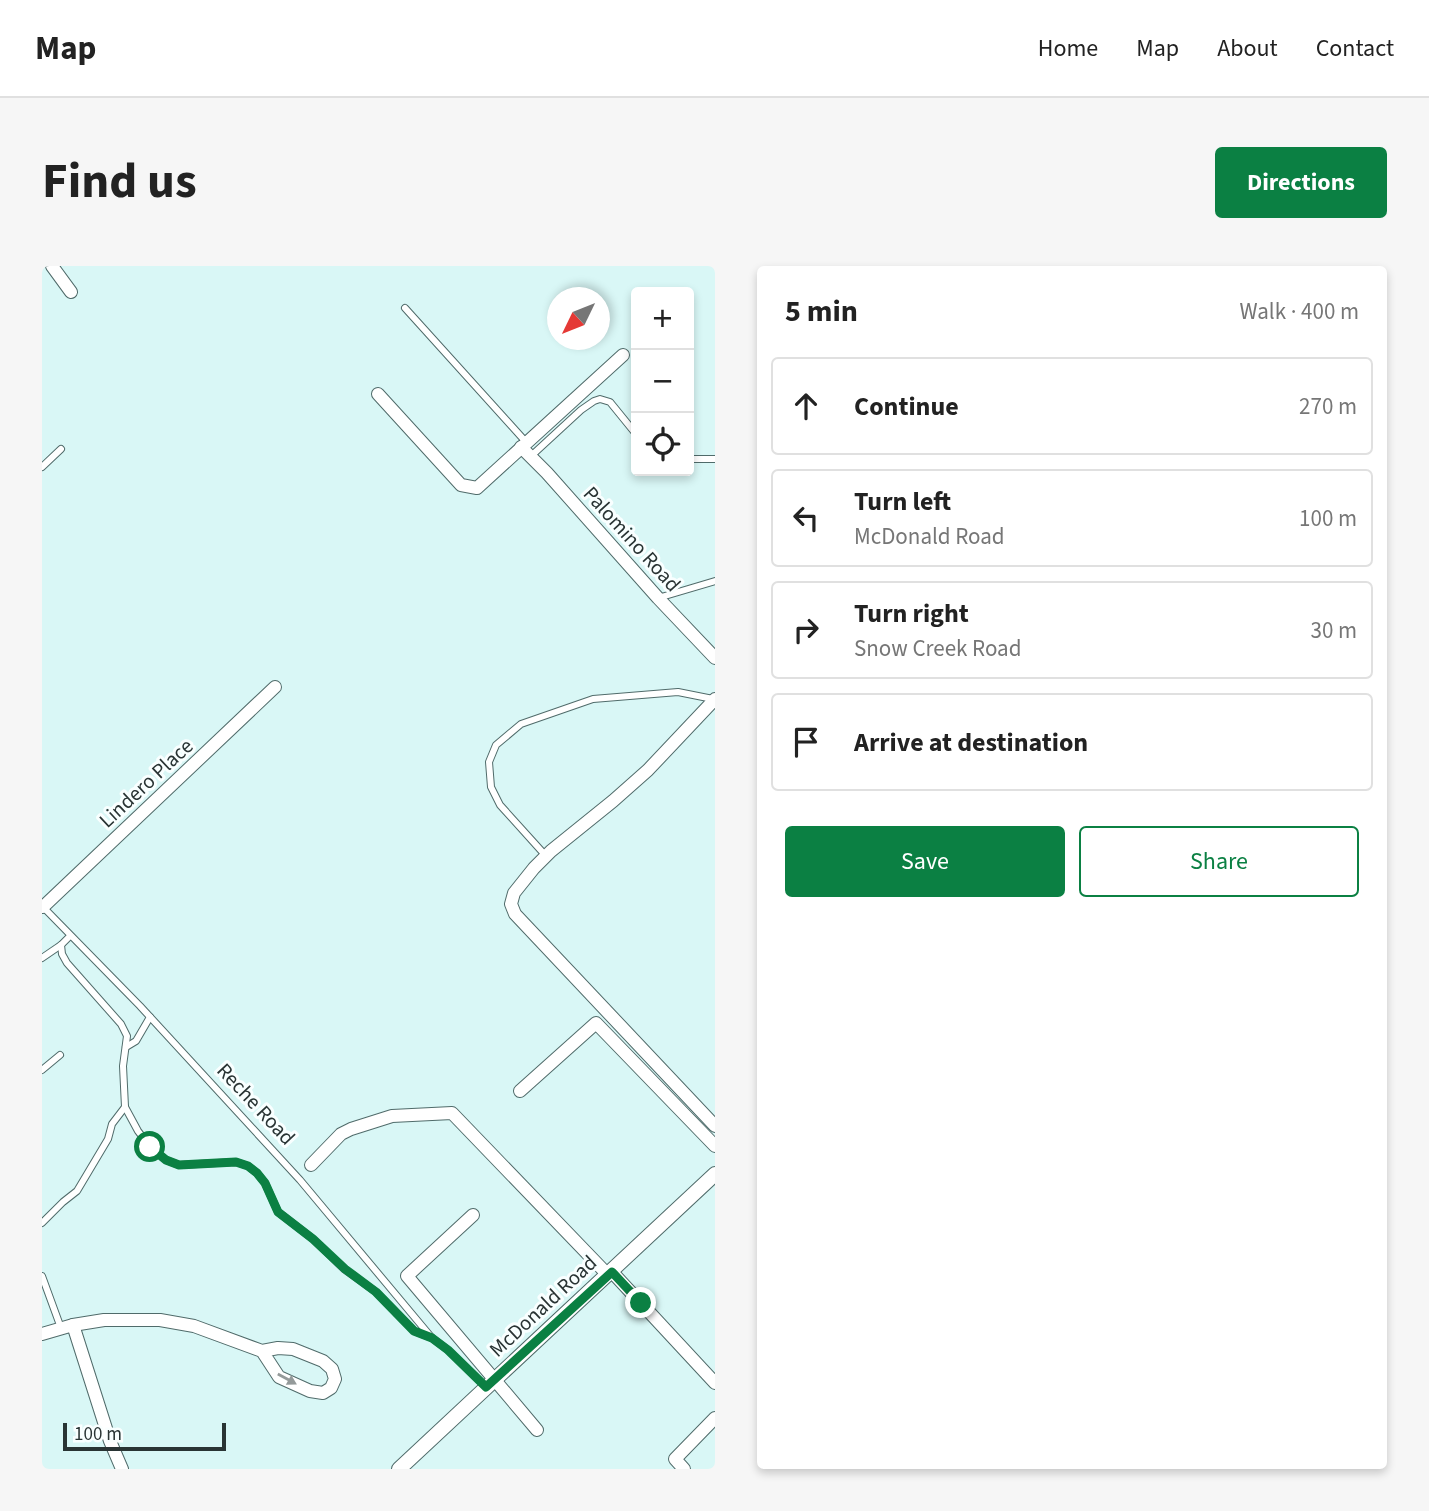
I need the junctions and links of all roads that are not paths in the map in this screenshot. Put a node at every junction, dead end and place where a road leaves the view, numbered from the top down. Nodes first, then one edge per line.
1 (52, 266) edge
2 (71, 292) dead end
3 (405, 308) dead end
4 (623, 355) dead end
5 (378, 394) dead end
6 (631, 428) edge
7 (61, 449) dead end
8 (525, 449) junction
9 (694, 459) edge
10 (715, 459) edge
11 (42, 467) edge
12 (715, 581) edge
13 (658, 598) junction
14 (715, 658) edge
15 (275, 687) dead end
16 (715, 699) edge
17 (546, 856) junction
18 (43, 909) edge
19 (70, 936) junction
20 (61, 945) junction
21 (42, 958) edge
22 (150, 1017) junction
23 (126, 1047) junction
24 (60, 1055) dead end
25 (42, 1070) edge
26 (520, 1091) dead end
27 (125, 1107) junction
28 (715, 1126) edge
29 (715, 1146) edge
30 (311, 1165) dead end
31 (715, 1174) edge
32 (473, 1215) dead end
33 (42, 1223) edge
34 (610, 1273) junction
35 (42, 1276) edge
36 (67, 1326) junction
37 (42, 1334) edge
38 (432, 1338) junction
39 (262, 1351) junction
40 (715, 1383) edge
41 (490, 1384) junction
42 (715, 1418) edge
43 (537, 1430) dead end
44 (122, 1469) edge
45 (399, 1469) edge
46 (684, 1469) edge

1 - 2 street
3 - 8 lane, Palomino Road
4 - 8 street
5 - 8 street
6 - 8 lane
7 - 11 lane
8 - 13 street, Palomino Road
9 - 10 lane
12 - 13 lane
13 - 14 street, Palomino Road
15 - 18 street, Lindero Place
16 - 17 street
16 - 17 lane
17 - 28 street
18 - 19 lane, Reche Road
19 - 20 lane
19 - 22 lane, Reche Road
20 - 21 lane
20 - 23 lane
22 - 23 lane
22 - 38 lane, Reche Road
23 - 27 lane
24 - 25 lane
26 - 29 street
27 - 33 lane
27 - 38 lane
30 - 34 street
31 - 34 street, McDonald Road
32 - 41 street
34 - 40 street
34 - 41 street, McDonald Road
35 - 36 lane
36 - 37 street
36 - 39 street
36 - 44 street
38 - 41 lane
39 -> 39 street
41 - 43 street
41 - 45 street, McDonald Road
42 - 46 street

